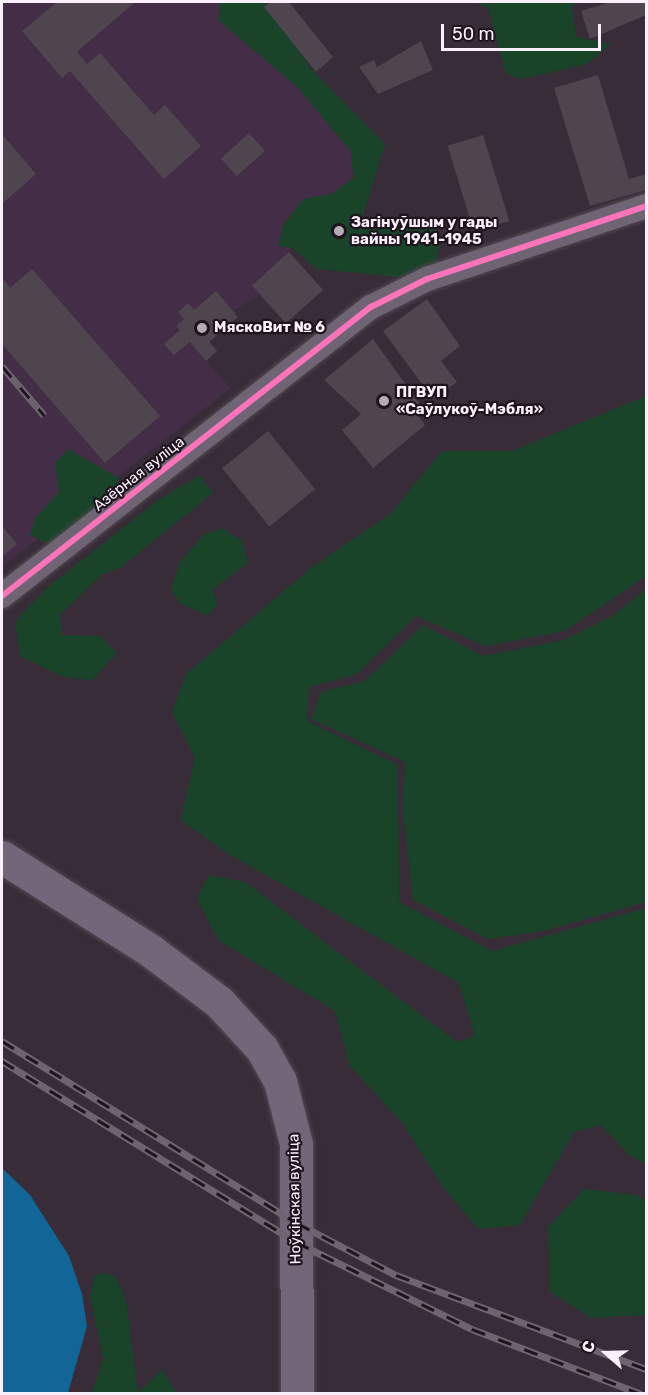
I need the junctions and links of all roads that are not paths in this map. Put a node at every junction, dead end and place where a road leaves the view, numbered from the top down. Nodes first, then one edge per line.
1 (646, 206) edge
2 (2, 596) edge
3 (2, 857) edge
4 (297, 1394) edge

1 - 2 street, Азёрная вуліца
3 - 4 main road, Ноўкінская вуліца

